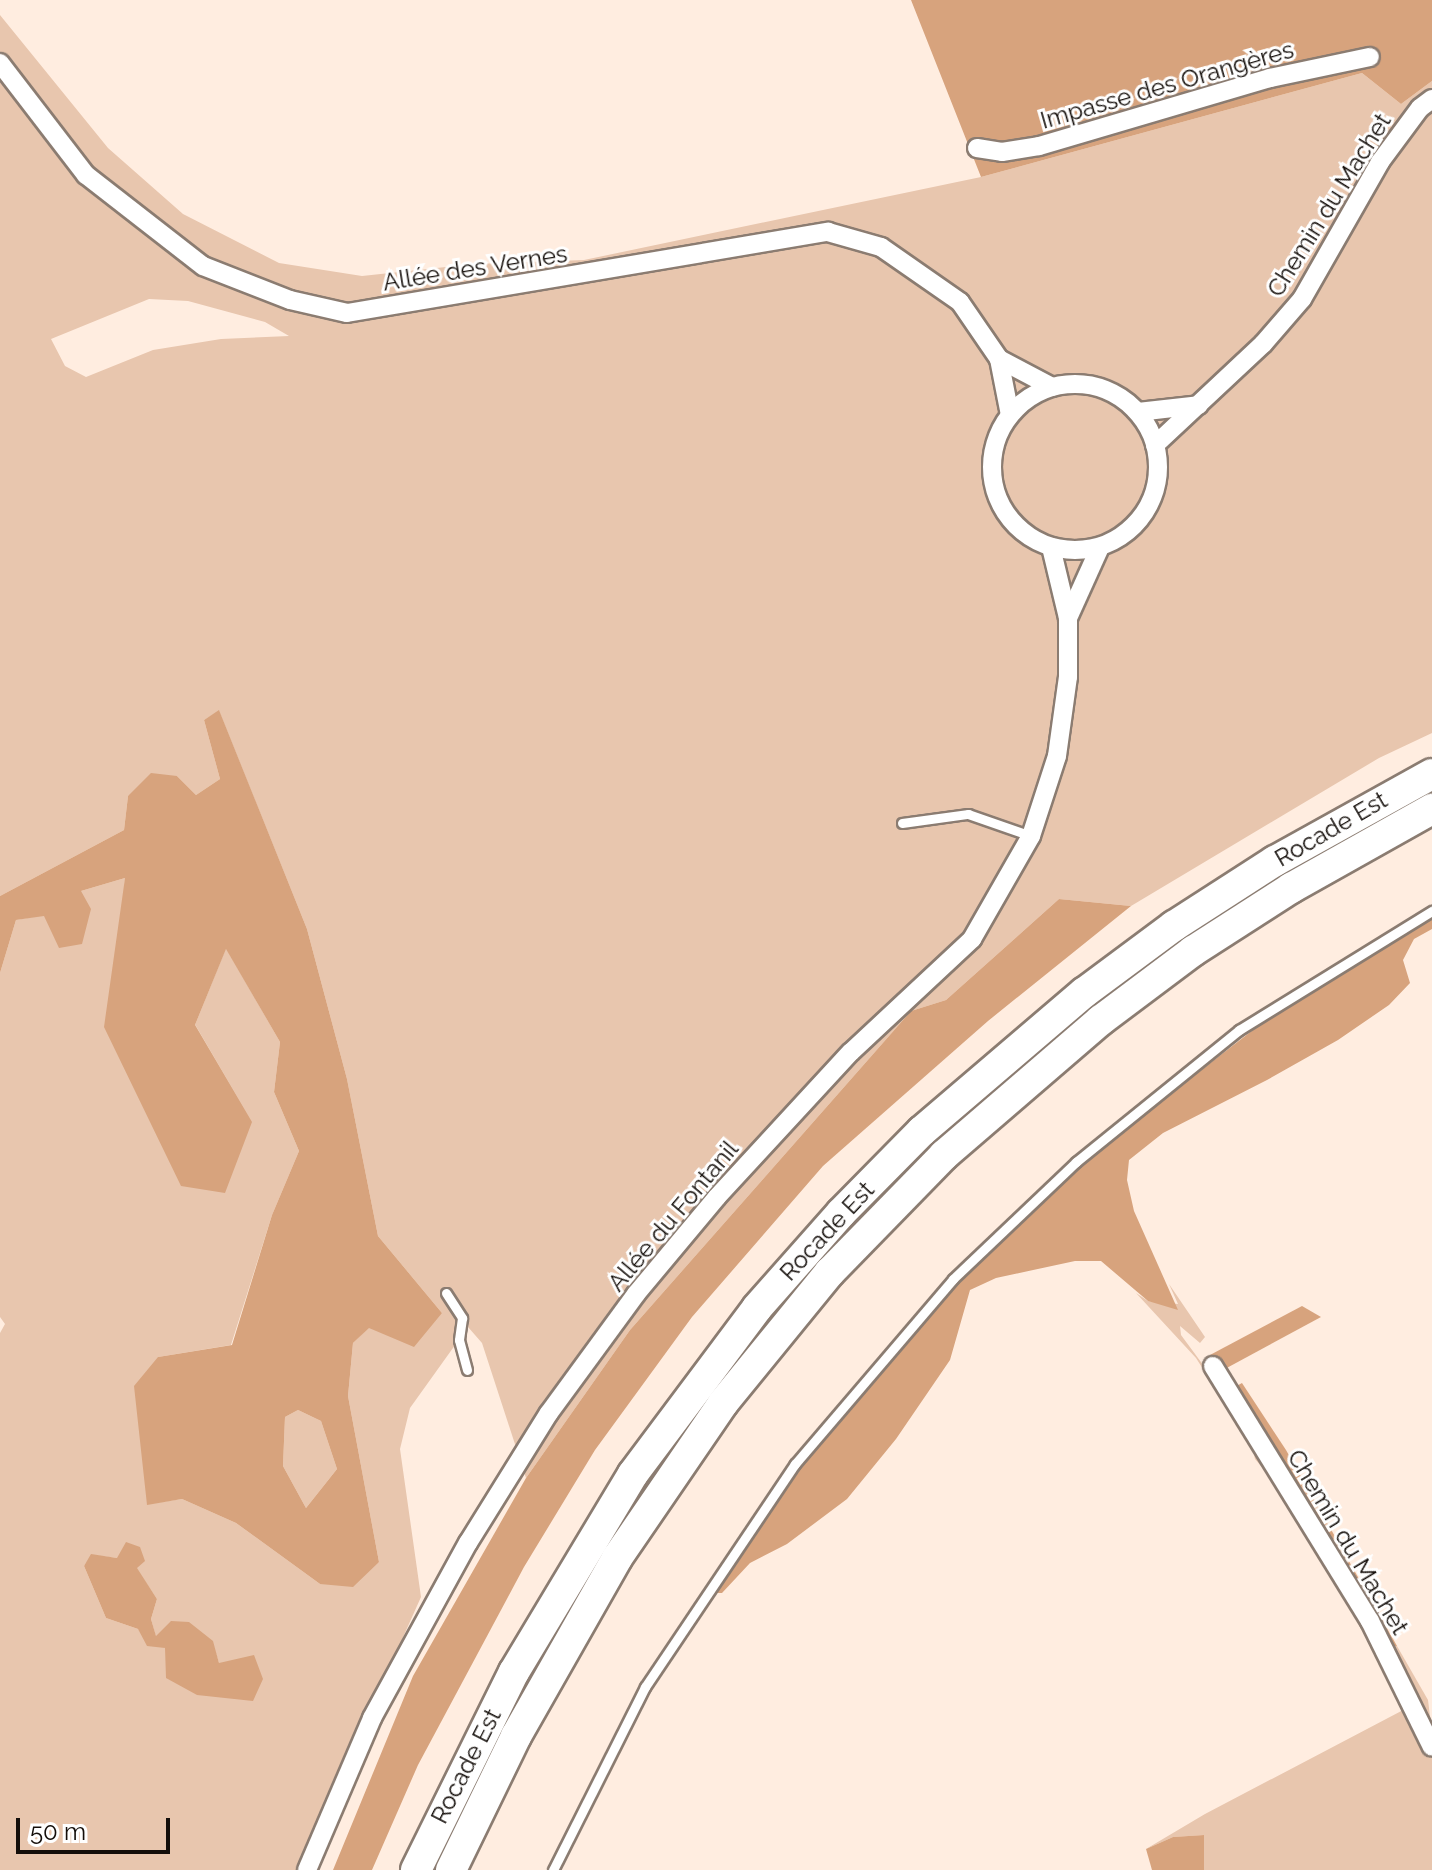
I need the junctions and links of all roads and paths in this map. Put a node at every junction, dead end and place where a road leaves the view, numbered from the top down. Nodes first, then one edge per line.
1 (1370, 57) dead end
2 (0, 63) edge
3 (1432, 99) edge
4 (977, 148) dead end
5 (999, 359) junction
6 (1052, 387) junction
7 (1199, 405) junction
8 (1138, 412) junction
9 (1010, 415) junction
10 (1155, 445) junction
11 (1051, 547) junction
12 (1100, 547) junction
13 (1068, 618) junction
14 (1432, 774) edge
15 (1432, 809) edge
16 (902, 823) dead end
17 (1031, 836) junction
18 (1432, 911) edge
19 (446, 1293) dead end
20 (1213, 1366) dead end
21 (467, 1370) dead end
22 (1432, 1747) edge
23 (307, 1870) edge
24 (416, 1870) edge
25 (451, 1870) edge
26 (553, 1870) edge

1 - 4 street, Impasse des Orangères
2 - 5 street, Allée des Vernes
3 - 7 street, Chemin du Machet
5 - 6 street, Allée des Vernes
5 - 9 street, Allée des Vernes
6 - 8 street
6 - 9 street
7 - 8 street
7 - 10 street, Chemin du Machet
8 - 10 street
9 - 11 street
10 - 12 street
11 - 12 street
11 - 13 street, Allée du Fontanil
12 - 13 street, Allée du Fontanil
13 - 17 street, Allée du Fontanil
14 - 24 highway, Rocade Est
15 - 25 highway, Rocade Est
16 - 17 lane
17 - 23 street, Allée du Fontanil
18 - 26 lane
19 - 21 lane
20 - 22 street, Chemin du Machet

